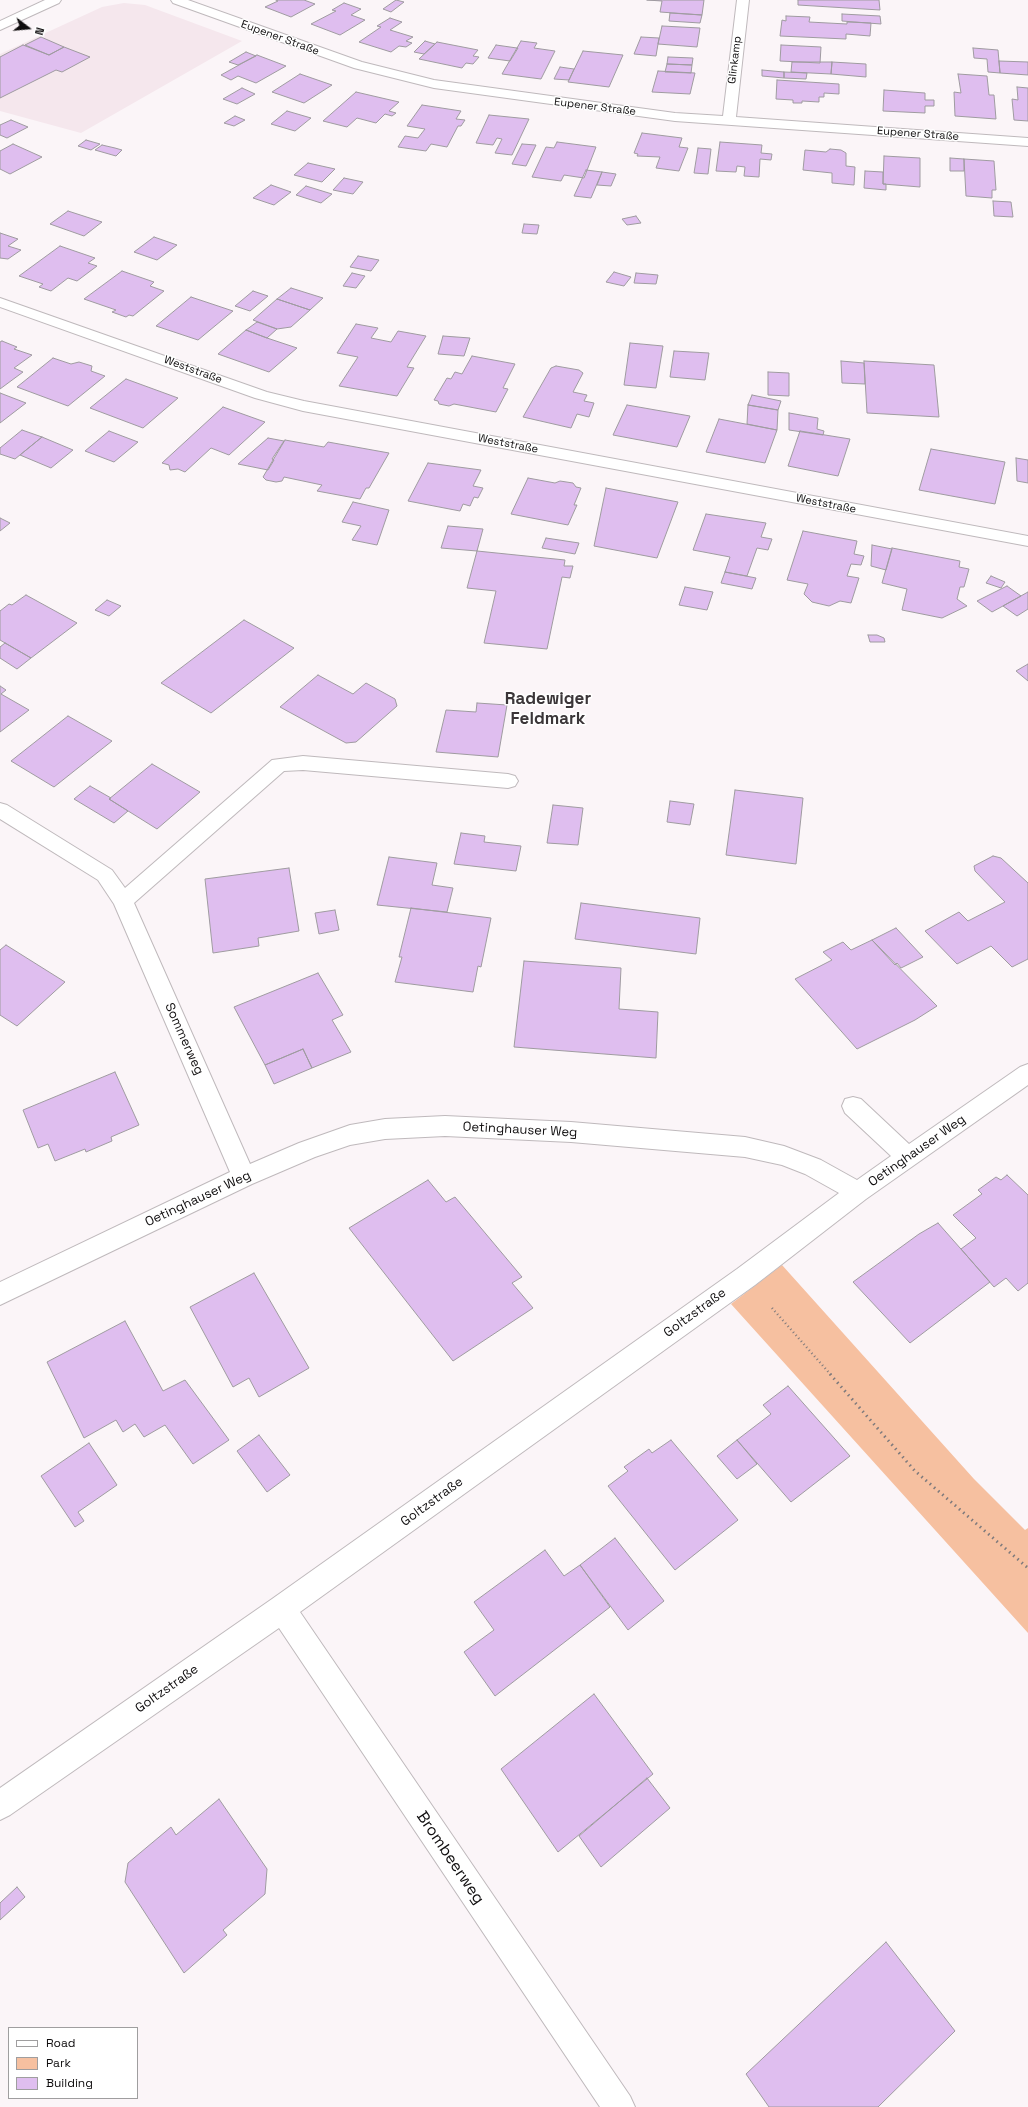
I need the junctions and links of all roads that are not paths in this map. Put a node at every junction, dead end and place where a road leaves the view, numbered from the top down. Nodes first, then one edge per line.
1 (55, 0) edge
2 (177, 0) edge
3 (743, 0) edge
4 (0, 26) edge
5 (729, 121) junction
6 (1028, 142) edge
7 (0, 302) edge
8 (1028, 542) edge
9 (508, 781) dead end
10 (0, 810) edge
11 (123, 901) junction
12 (1028, 1073) edge
13 (853, 1106) dead end
14 (908, 1158) junction
15 (244, 1177) junction
16 (858, 1192) junction
17 (0, 1294) edge
18 (282, 1609) junction
19 (0, 1805) edge
20 (619, 2107) edge

1 - 4 street
2 - 5 street, Eupener Straße
3 - 5 street, Glinkamp
5 - 6 street, Eupener Straße
7 - 8 street, Weststraße
9 - 11 street
10 - 11 street, Sommerweg
11 - 15 street, Sommerweg
12 - 14 street, Oetinghauser Weg
13 - 14 street
14 - 16 street, Oetinghauser Weg
15 - 16 street, Oetinghauser Weg
15 - 17 street, Oetinghauser Weg
16 - 18 street, Goltzstraße
18 - 19 street, Goltzstraße
18 - 20 street, Brombeerweg

